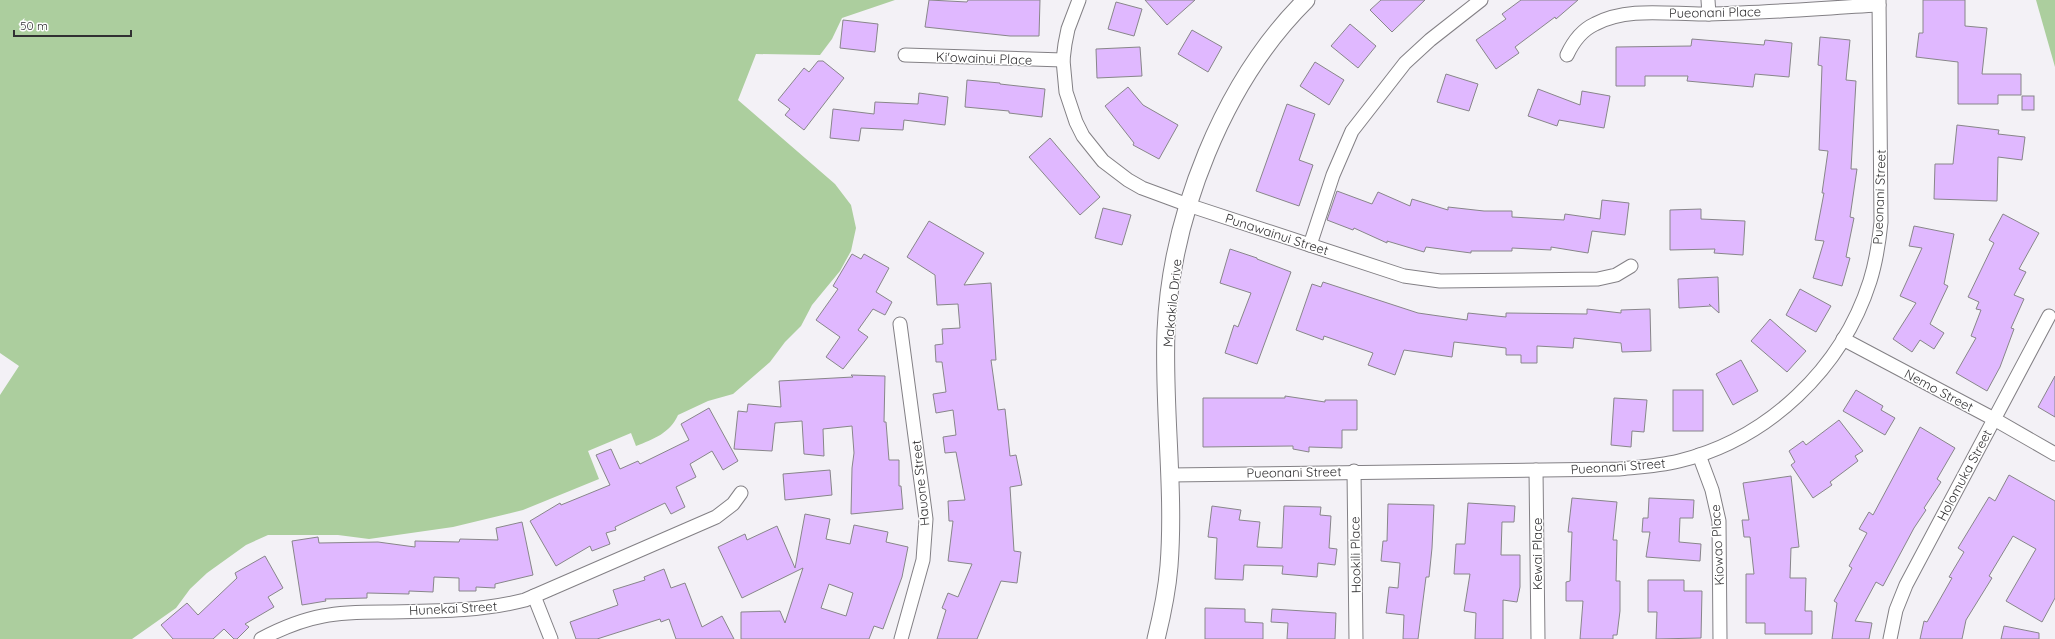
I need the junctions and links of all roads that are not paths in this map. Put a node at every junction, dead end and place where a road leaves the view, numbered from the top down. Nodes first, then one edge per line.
1 (1079, 0) edge
2 (1306, 0) edge
3 (1481, 0) edge
4 (1708, 0) edge
5 (1879, 2) edge
6 (1709, 14) junction
7 (905, 55) dead end
8 (1567, 55) dead end
9 (1063, 60) junction
10 (1188, 205) junction
11 (1310, 245) junction
12 (1631, 266) dead end
13 (2049, 316) dead end
14 (900, 324) dead end
15 (1843, 339) junction
16 (1994, 419) junction
17 (2055, 454) edge
18 (1699, 455) junction
19 (1536, 470) junction
20 (1354, 471) junction
21 (1169, 475) junction
22 (741, 493) dead end
23 (534, 596) junction
24 (261, 639) edge
25 (550, 639) edge
26 (901, 639) edge
27 (1156, 639) edge
28 (1356, 639) edge
29 (1538, 639) edge
30 (1720, 639) edge
31 (1890, 639) edge

1 - 9 street, Punawainui Street
2 - 10 street, Makakilo Drive
3 - 11 street
4 - 6 street
5 - 6 street, Pueonani Place
5 - 15 street, Pueonani Street
6 - 8 street, Pueonani Place
7 - 9 street, Ki'owainui Place
9 - 10 street, Punawainui Street
10 - 11 street, Punawainui Street
10 - 21 street, Makakilo Drive
11 - 12 street, Punawainui Street
13 - 16 street, Holomuka Street
14 - 26 street, Hauone Street
15 - 16 street, Nemo Street
15 - 18 street, Pueonani Street
16 - 17 street, Nemo Street
16 - 31 street, Holomuka Street
18 - 19 street, Pueonani Street
18 - 30 street, Kiowao Place
19 - 20 street, Pueonani Street
19 - 29 street, Kewai Place
20 - 21 street, Pueonani Street
20 - 28 street, Hookili Place
21 - 27 street, Makakilo Drive
22 - 23 street, Hunekai Street
23 - 24 street, Hunekai Street
23 - 25 street

